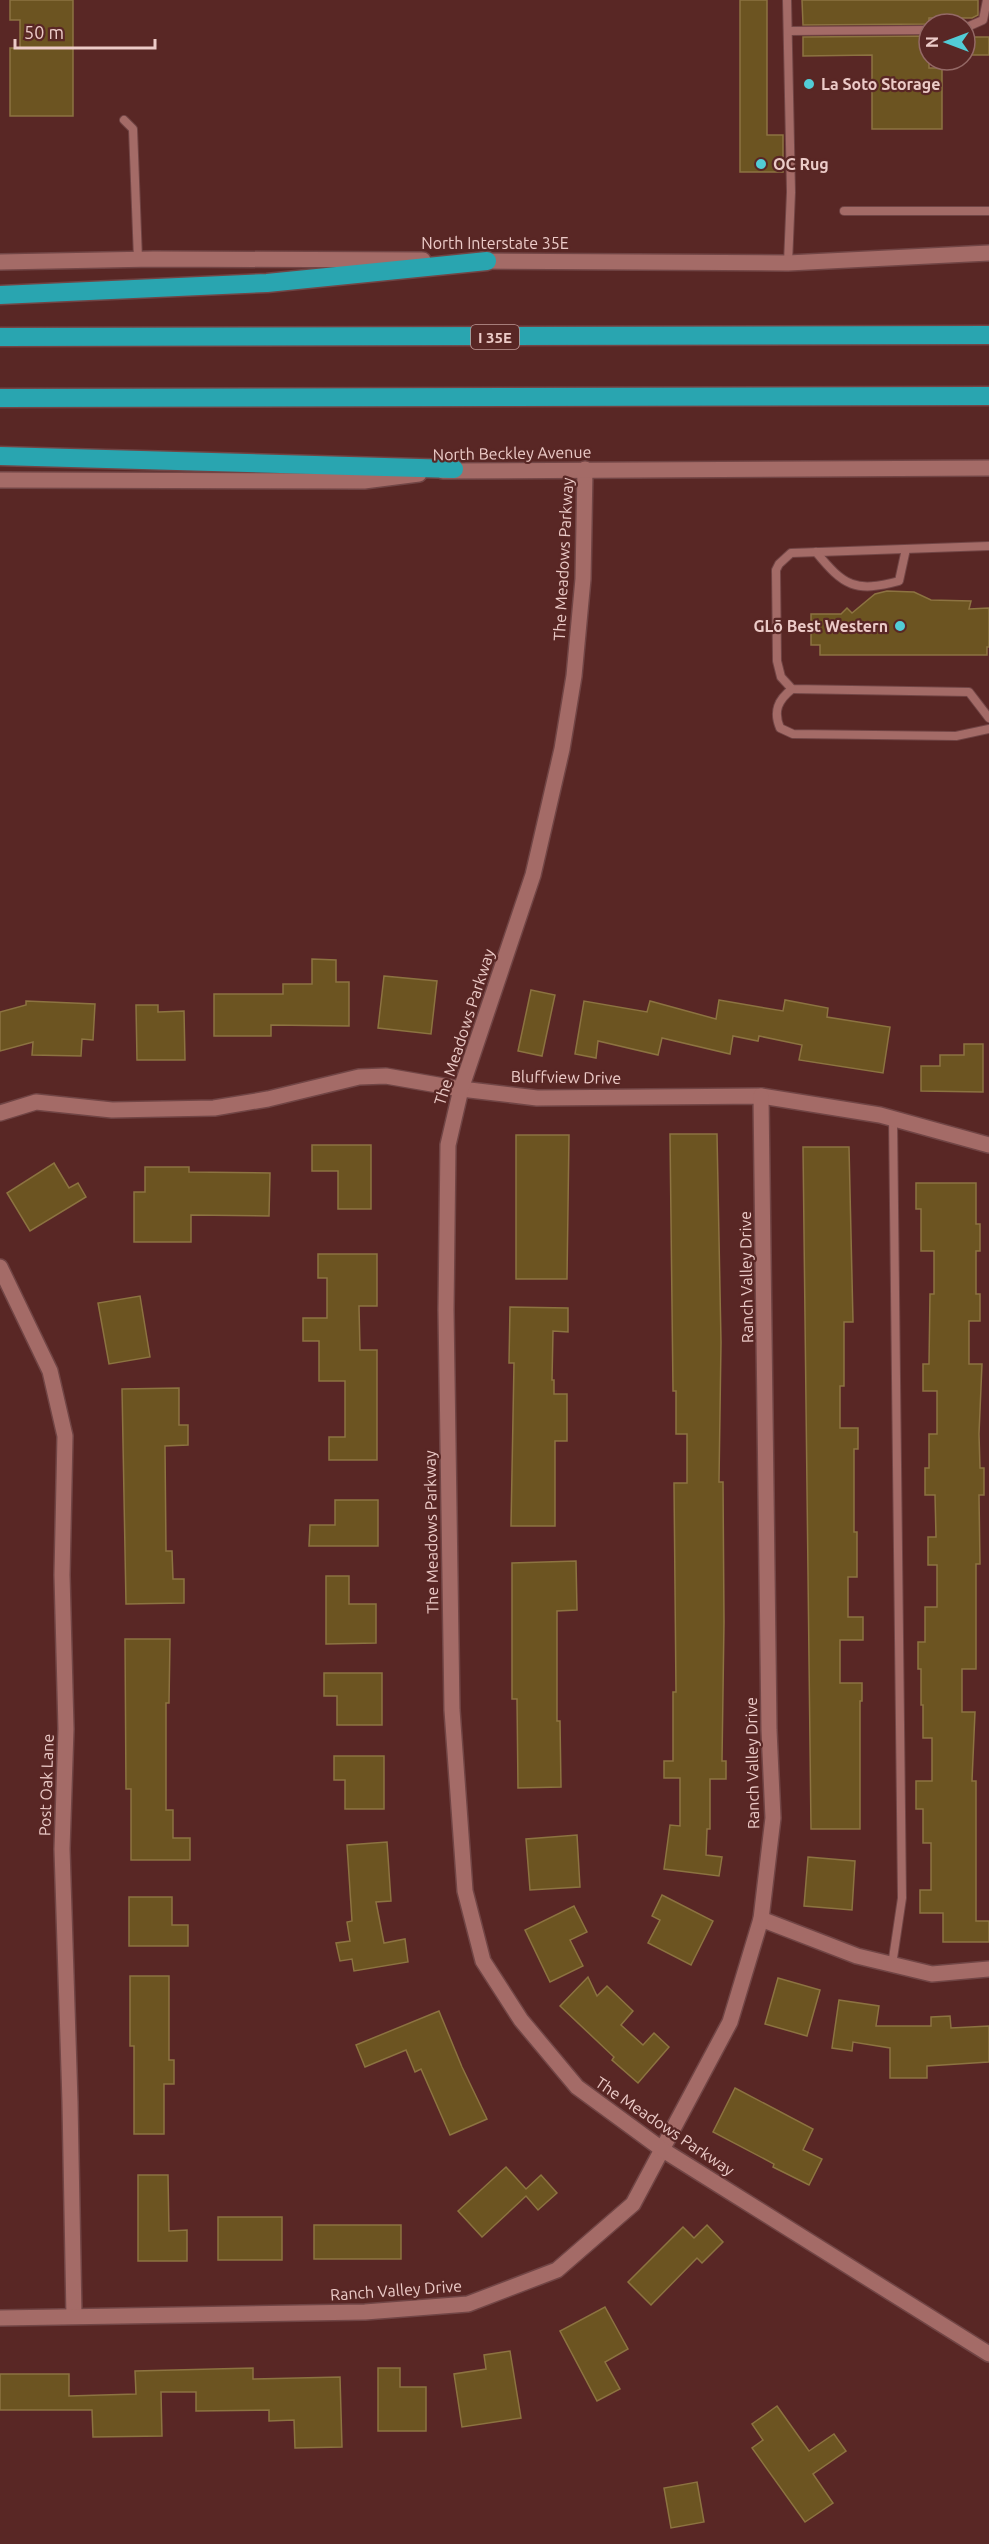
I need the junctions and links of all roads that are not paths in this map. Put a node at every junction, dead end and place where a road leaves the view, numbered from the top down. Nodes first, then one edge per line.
1 (787, 0) edge
2 (987, 0) edge
3 (977, 23) edge
4 (917, 30) edge
5 (788, 31) junction
6 (124, 120) dead end
7 (844, 211) dead end
8 (989, 211) edge
9 (989, 253) edge
10 (138, 259) junction
11 (488, 261) junction
12 (0, 262) edge
13 (788, 262) junction
14 (0, 295) edge
15 (989, 335) edge
16 (0, 337) edge
17 (989, 396) edge
18 (0, 398) edge
19 (0, 456) edge
20 (989, 468) edge
21 (454, 469) junction
22 (585, 469) junction
23 (0, 480) edge
24 (989, 546) edge
25 (906, 549) junction
26 (816, 552) junction
27 (792, 689) junction
28 (989, 718) edge
29 (989, 729) edge
30 (461, 1089) junction
31 (761, 1096) junction
32 (0, 1113) edge
33 (893, 1118) junction
34 (989, 1144) edge
35 (0, 1267) edge
36 (761, 1919) junction
37 (892, 1965) junction
38 (989, 1969) edge
39 (663, 2150) junction
40 (74, 2316) junction
41 (0, 2318) edge
42 (989, 2354) edge

1 - 5 lane
2 - 3 lane
4 - 5 lane
5 - 13 lane
6 - 10 lane
7 - 8 lane
9 - 13 street, North Interstate 35E
10 - 11 street, North Interstate 35E
10 - 12 street, North Interstate 35E
11 - 13 street, North Interstate 35E
11 - 14 highway
15 - 16 highway, I 35E
17 - 18 highway
19 - 21 highway
20 - 22 street, North Beckley Avenue
21 - 22 street, North Beckley Avenue
21 - 23 street, North Beckley Avenue
22 - 30 street, The Meadows Parkway
24 - 25 lane
25 - 26 lane
25 - 26 lane
26 - 27 lane
27 - 28 lane
27 - 29 lane
30 - 31 street, Bluffview Drive
30 - 32 street, Bluffview Drive
30 - 39 street, The Meadows Parkway
31 - 33 street, Bluffview Drive
31 - 36 street, Ranch Valley Drive
33 - 34 street, Bluffview Drive
33 - 37 lane
35 - 40 street, Post Oak Lane
36 - 37 street
36 - 39 street, Ranch Valley Drive
37 - 38 street
39 - 40 street, Ranch Valley Drive
39 - 42 street, The Meadows Parkway
40 - 41 street, Ranch Valley Drive

